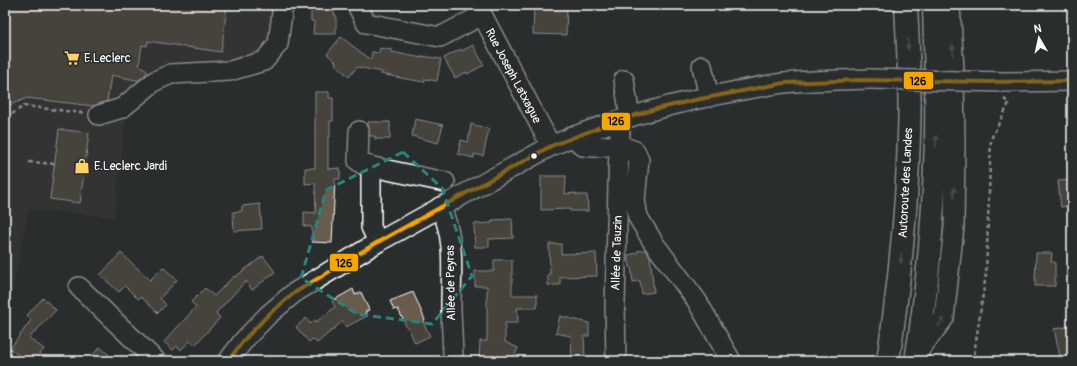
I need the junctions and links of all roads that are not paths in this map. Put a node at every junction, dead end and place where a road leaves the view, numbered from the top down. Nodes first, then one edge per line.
1 (283, 5) edge
2 (357, 5) edge
3 (906, 5) edge
4 (934, 5) edge
5 (950, 5) edge
6 (479, 10) edge
7 (702, 66) dead end
8 (624, 80) dead end
9 (1072, 81) edge
10 (709, 97) junction
11 (99, 115) road end
12 (624, 119) junction
13 (359, 131) dead end
14 (572, 136) junction
15 (619, 145) junction
16 (551, 146) junction
17 (374, 168) junction
18 (445, 182) dead end
19 (440, 207) junction
20 (378, 242) junction
21 (79, 287) dead end
22 (917, 357) edge
23 (156, 361) edge
24 (228, 361) edge
25 (453, 361) edge
26 (616, 361) edge
27 (731, 361) edge
28 (888, 361) edge

1 - 11 street
2 - 6 street
3 -> 28 highway, Autoroute des Landes
22 -> 4 highway
22 -> 5 street
6 - 16 street, Rue Joseph Latxague
7 - 10 street
8 - 12 street, Allée de Tauzin
9 - 10 street, bridge
10 - 12 street
12 - 14 street
12 - 15 street, Allée de Tauzin
13 - 17 street
14 - 15 street
14 - 16 street
15 - 26 street, Allée de Tauzin
15 - 27 street
16 - 19 street
17 - 18 street
17 - 20 street
19 - 20 street
19 - 25 street, Allée de Peyras
20 - 24 street
21 - 23 street

